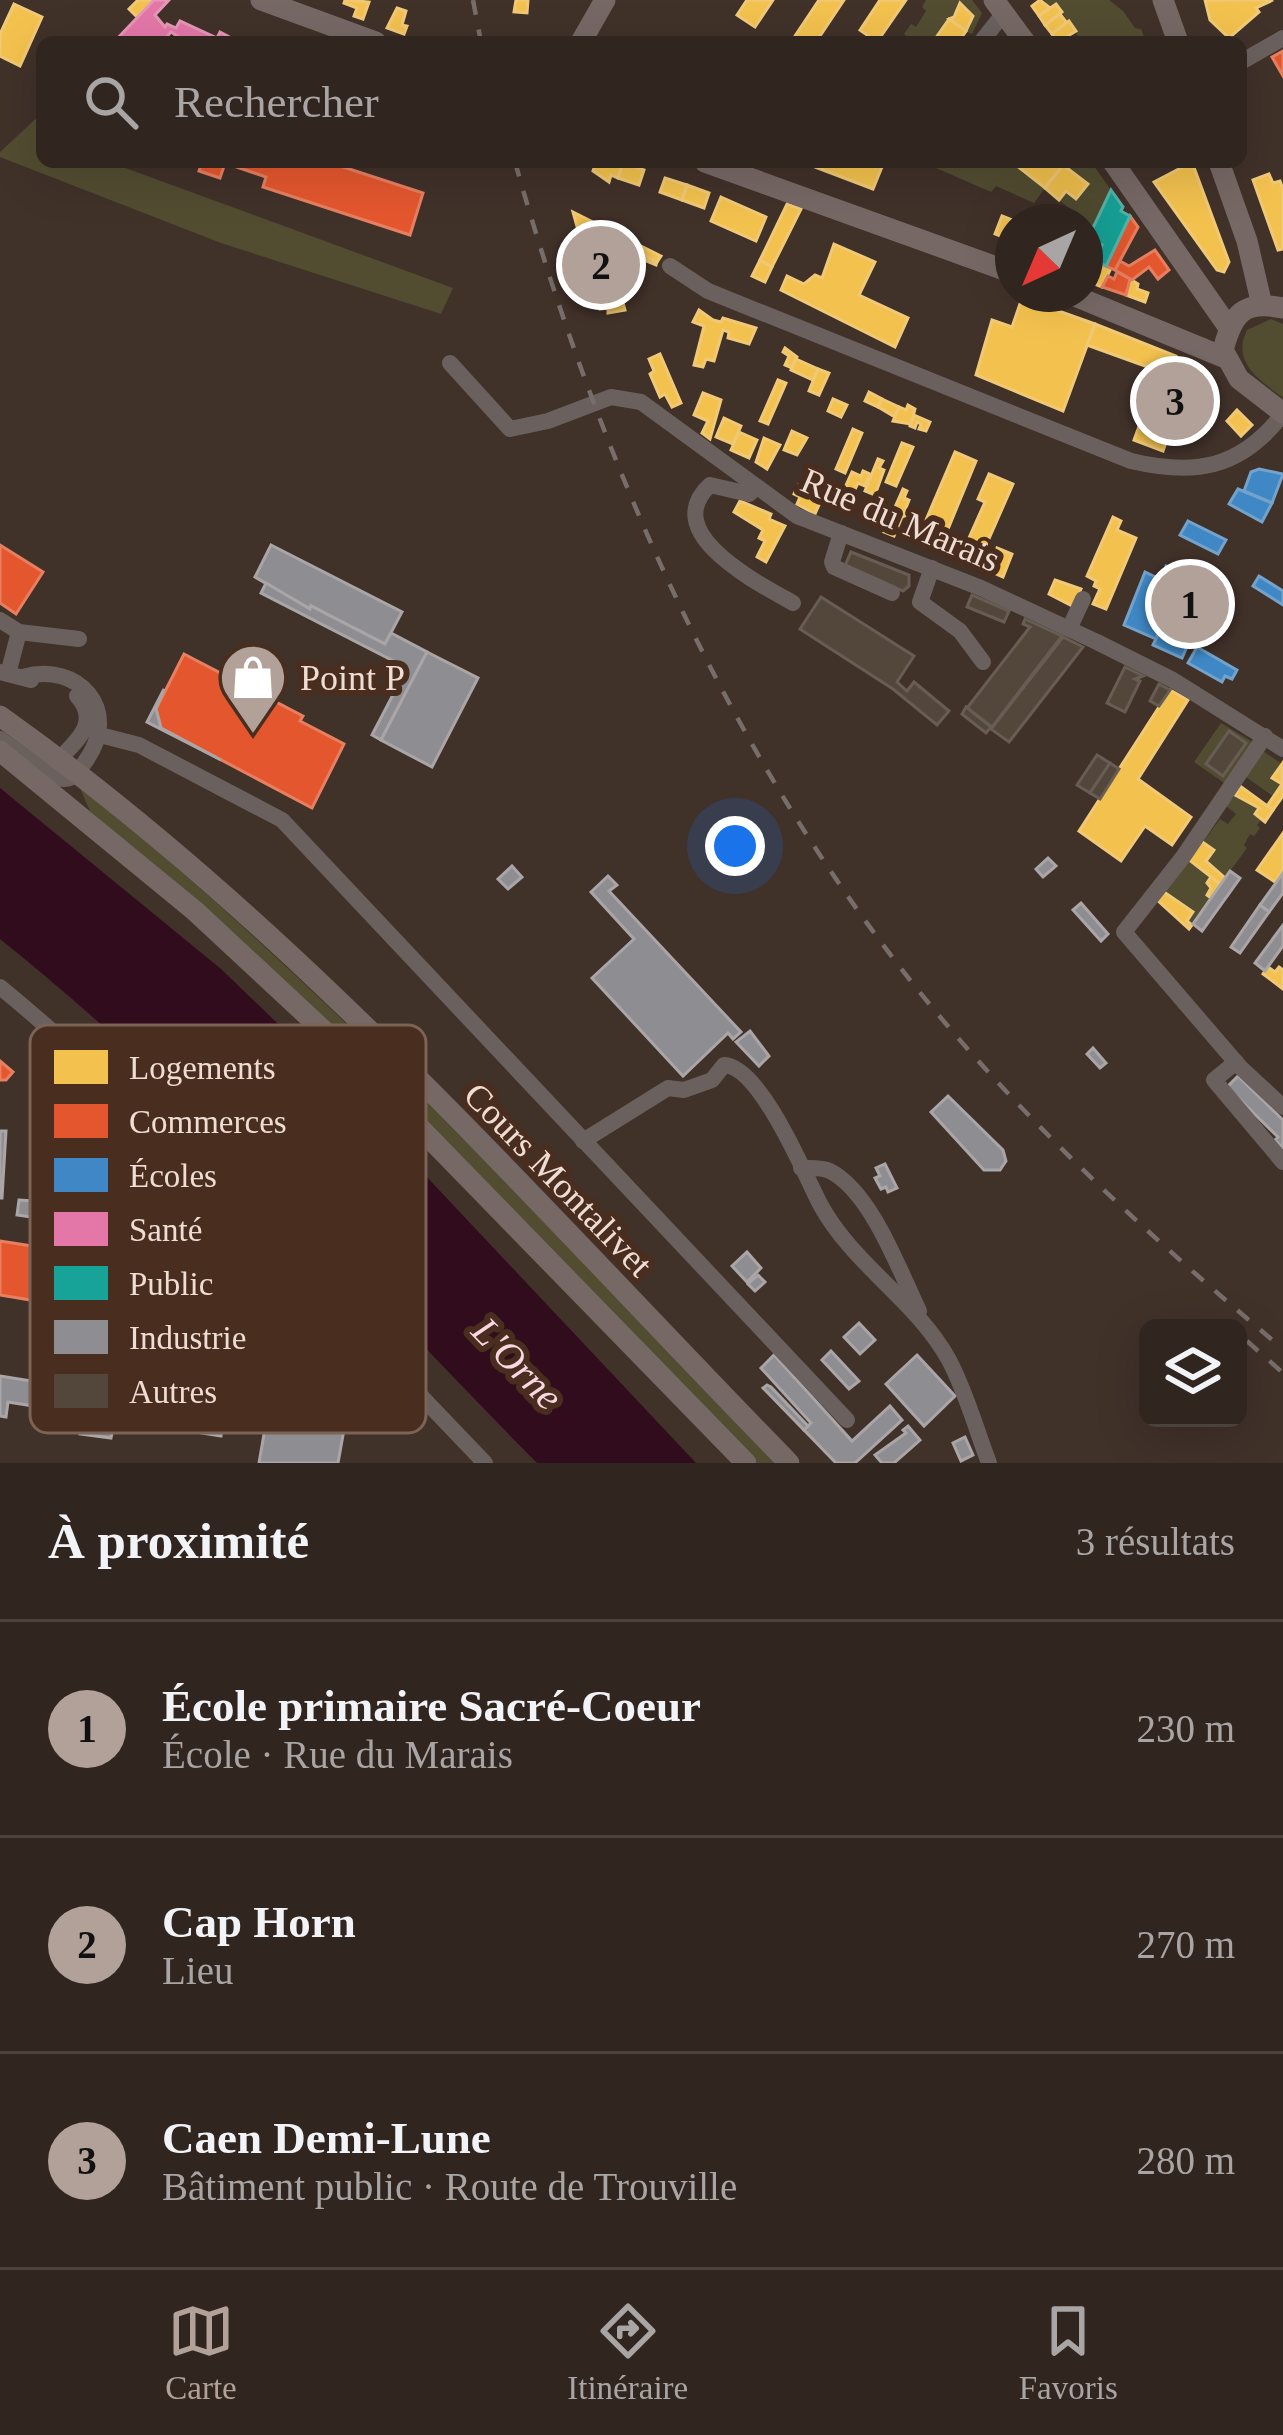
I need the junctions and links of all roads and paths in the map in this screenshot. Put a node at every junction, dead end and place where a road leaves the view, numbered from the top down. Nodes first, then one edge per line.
1 (605, 0) edge
2 (1164, 0) edge
3 (264, 1) edge
4 (999, 7) edge
5 (360, 36) edge
6 (584, 36) edge
7 (984, 36) edge
8 (1021, 36) edge
9 (1176, 36) edge
10 (1283, 38) edge
11 (1247, 59) edge
12 (722, 168) edge
13 (1117, 168) edge
14 (1222, 168) edge
15 (670, 266) dead end
16 (995, 267) edge
17 (1103, 306) edge
18 (1273, 306) edge
19 (1228, 342) junction
20 (450, 363) dead end
21 (1283, 414) edge
22 (754, 488) junction
23 (841, 533) junction
24 (932, 568) junction
25 (892, 593) dead end
26 (1083, 599) dead end
27 (793, 603) dead end
28 (0, 620) edge
29 (1069, 629) junction
30 (19, 632) junction
31 (80, 639) dead end
32 (983, 662) dead end
33 (10, 674) edge
34 (0, 716) edge
35 (100, 735) junction
36 (1265, 736) junction
37 (0, 739) edge
38 (1283, 749) edge
39 (0, 752) edge
40 (68, 766) junction
41 (0, 986) edge
42 (47, 1025) edge
43 (318, 1025) edge
44 (366, 1025) edge
45 (1236, 1062) junction
46 (426, 1087) edge
47 (1283, 1107) edge
48 (426, 1135) edge
49 (583, 1141) junction
50 (1283, 1162) edge
51 (801, 1168) junction
52 (922, 1318) junction
53 (426, 1402) edge
54 (847, 1420) dead end
55 (485, 1463) edge
56 (746, 1463) edge
57 (789, 1463) edge
58 (988, 1463) edge

1 - 6 main road
2 - 9 main road
3 - 5 main road
4 - 7 street
4 - 8 main road
10 - 11 street
12 - 16 main road
13 - 19 main road
14 - 18 main road
15 - 21 street
17 - 19 main road
18 - 19 main road
19 - 21 main road
20 - 22 street, Rue du Marais
22 - 23 street, Rue du Marais
22 - 27 street
23 - 24 street, Rue du Marais
23 - 25 street
24 - 29 street, Rue du Marais
24 - 32 street
26 - 29 street
28 - 30 street
29 - 36 street, Rue du Marais
30 - 31 street
30 - 33 street
33 - 35 street
33 - 40 street
34 - 40 main road, Cours Montalivet
35 - 40 street
35 - 49 street
36 - 38 street, Rue du Marais
36 - 45 street
37 - 40 street
39 - 43 main road, Cours Montalivet
40 - 44 main road, Cours Montalivet
41 - 42 street
45 - 47 street
45 - 50 street
46 - 57 main road, Cours Montalivet
48 - 56 main road, Cours Montalivet
49 - 51 street
49 - 54 street
51 - 52 street
51 - 52 street
52 - 58 street
53 - 55 street

